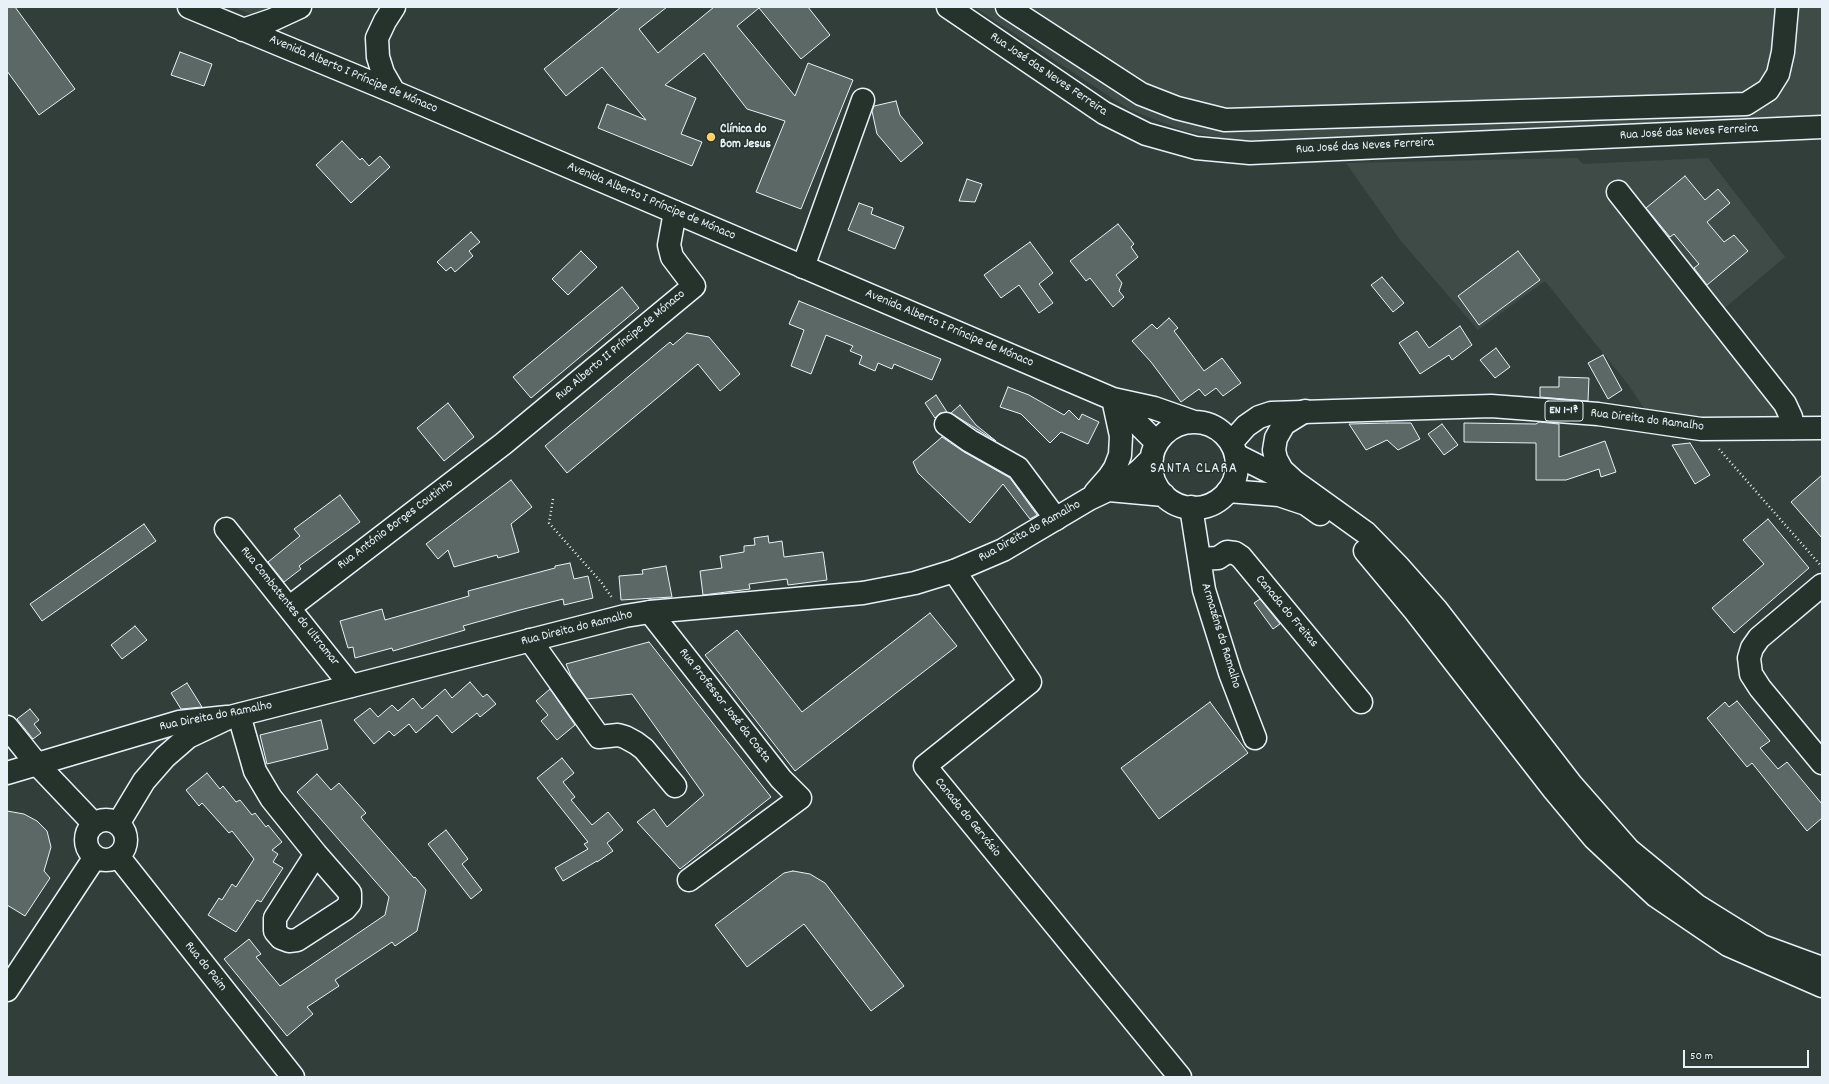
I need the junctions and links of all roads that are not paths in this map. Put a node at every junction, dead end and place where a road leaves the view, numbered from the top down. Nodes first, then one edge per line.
1 (189, 7) edge
2 (300, 7) edge
3 (394, 7) edge
4 (948, 7) edge
5 (1007, 7) edge
6 (1786, 7) edge
7 (243, 30) junction
8 (394, 92) junction
9 (863, 100) dead end
10 (1822, 127) edge
11 (1618, 192) dead end
12 (676, 212) junction
13 (803, 267) junction
14 (1113, 399) junction
15 (1305, 411) junction
16 (1194, 422) junction
17 (946, 424) dead end
18 (1793, 428) junction
19 (1822, 428) edge
20 (503, 444) joint
21 (1234, 449) junction
22 (1154, 451) junction
23 (1109, 490) junction
24 (1228, 491) junction
25 (1310, 493) junction
26 (1164, 495) junction
27 (1089, 499) junction
28 (1191, 507) junction
29 (1056, 519) junction
30 (226, 528) dead end
31 (1200, 559) junction
32 (954, 571) junction
33 (1822, 585) edge
34 (290, 607) junction
35 (650, 612) junction
36 (530, 640) junction
37 (351, 686) junction
38 (1360, 702) dead end
39 (234, 716) junction
40 (7, 727) edge
41 (1255, 738) dead end
42 (36, 763) junction
43 (1822, 763) edge
44 (7, 772) edge
45 (675, 786) dead end
46 (94, 824) junction
47 (118, 824) junction
48 (316, 854) dead end
49 (118, 856) junction
50 (95, 857) junction
51 (689, 880) dead end
52 (1822, 968) edge
53 (1822, 986) edge
54 (7, 990) edge
55 (293, 1077) edge
56 (1180, 1077) edge

1 - 7 main road, Avenida Alberto I Príncipe de Mónaco
2 - 7 main road
3 - 8 main road
4 - 10 main road, Rua José das Neves Ferreira
5 - 6 main road
7 - 8 main road, Avenida Alberto I Príncipe de Mónaco
8 - 12 main road, Avenida Alberto I Príncipe de Mónaco
9 - 13 main road
11 - 18 main road
12 - 13 main road, Avenida Alberto I Príncipe de Mónaco
12 - 20 main road, Rua Alberto II Príncipe de Mónaco
13 - 14 main road, Avenida Alberto I Príncipe de Mónaco
14 - 16 main road, Avenida Alberto I Príncipe de Mónaco
14 - 22 main road, Avenida Alberto I Príncipe de Mónaco
14 - 27 main road
15 - 18 main road, Rua Direita do Ramalho / EN 1-1ª
15 - 21 main road, EN 1-1ª
15 - 25 main road
16 - 21 main road
16 - 22 main road
17 - 29 main road
18 - 19 main road, Rua Direita do Ramalho / EN 1-1ª
20 - 34 main road, Rua António Borges Coutinho
21 - 24 main road
21 - 25 main road
22 - 23 main road, Rua Direita do Ramalho
22 - 26 main road
23 - 26 main road, Rua Direita do Ramalho
23 - 27 main road, Rua Direita do Ramalho
24 - 28 main road
24 - 53 main road
25 - 52 main road
26 - 28 main road
27 - 29 main road, Rua Direita do Ramalho
28 - 31 main road, Armazéns do Ramalho
29 - 32 main road, Rua Direita do Ramalho
30 - 34 main road, Rua Combatentes do Ultramar
31 - 38 main road, Canada do Freitas
31 - 41 main road, Armazéns do Ramalho
32 - 35 main road, Rua Direita do Ramalho
32 - 56 main road, Canada do Gervásio
33 - 43 main road
34 - 37 main road, Rua Combatentes do Ultramar
35 - 36 main road, Rua Direita do Ramalho
35 - 51 main road, Rua Professor José da Costa
36 - 37 main road, Rua Direita do Ramalho
36 - 45 main road
37 - 39 main road, Rua Direita do Ramalho
39 - 42 main road, Rua Direita do Ramalho
39 - 47 main road
39 - 48 main road
40 - 42 main road
42 - 44 main road, Rua Direita do Ramalho
42 - 46 main road
46 - 47 main road
46 - 50 main road
47 - 49 main road
49 - 50 main road
49 - 55 main road, Rua do Paim
50 - 54 main road

